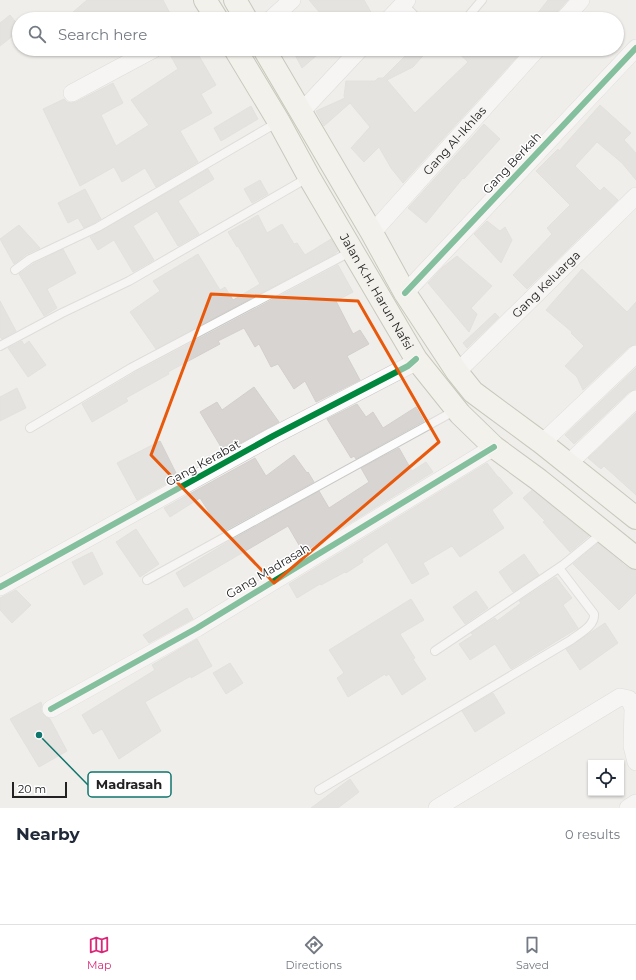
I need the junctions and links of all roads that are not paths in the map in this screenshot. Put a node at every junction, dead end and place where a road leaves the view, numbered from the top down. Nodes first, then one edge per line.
1 (235, 0) edge
2 (292, 0) edge
3 (482, 0) edge
4 (581, 0) edge
5 (405, 2) edge
6 (242, 12) edge
7 (279, 12) edge
8 (396, 12) edge
9 (413, 12) edge
10 (472, 12) edge
11 (570, 12) edge
12 (636, 48) edge
13 (141, 56) edge
14 (239, 56) edge
15 (268, 56) edge
16 (353, 56) edge
17 (531, 56) edge
18 (72, 93) dead end
19 (301, 112) junction
20 (279, 122) junction
21 (309, 177) junction
22 (636, 196) edge
23 (372, 233) junction
24 (352, 250) junction
25 (15, 270) dead end
26 (404, 293) junction
27 (0, 346) edge
28 (636, 354) edge
29 (416, 359) junction
30 (457, 372) junction
31 (636, 399) edge
32 (457, 410) junction
33 (30, 428) dead end
34 (542, 443) junction
35 (494, 447) junction
36 (568, 464) junction
37 (636, 518) edge
38 (603, 532) junction
39 (636, 558) edge
40 (561, 566) junction
41 (147, 580) dead end
42 (0, 587) edge
43 (435, 651) dead end
44 (51, 709) dead end
45 (636, 762) edge
46 (318, 790) dead end
47 (636, 803) edge
48 (437, 808) edge
49 (628, 808) edge

1 - 6 main road
2 - 7 street
3 - 10 lane
4 - 11 street
5 - 8 street
5 - 9 lane
12 - 26 street, Gang Berkah
13 - 18 street
14 - 20 main road, Jalan K.H. Harun Nafsi
15 - 19 main road, Jalan K.H. Harun Nafsi
16 - 19 street
17 - 23 street, Gang Al-Ikhlas
19 - 23 main road, Jalan K.H. Harun Nafsi
20 - 21 main road, Jalan K.H. Harun Nafsi
20 - 25 lane
21 - 24 main road, Jalan K.H. Harun Nafsi
21 - 27 lane
22 - 30 street, Gang Keluarga
23 - 26 main road, Jalan K.H. Harun Nafsi
24 - 29 main road, Jalan K.H. Harun Nafsi
24 - 33 lane
26 - 30 main road, Jalan K.H. Harun Nafsi
28 - 34 street
29 - 32 main road, Jalan K.H. Harun Nafsi
29 - 42 street, Gang Kerabat
30 - 34 main road, Jalan K.H. Harun Nafsi
31 - 36 street
32 - 35 main road, Jalan K.H. Harun Nafsi
32 - 41 lane
34 - 36 main road, Jalan K.H. Harun Nafsi
35 - 38 main road, Jalan K.H. Harun Nafsi
35 - 44 street, Gang Madrasah
36 - 37 main road, Jalan K.H. Harun Nafsi
38 - 39 main road, Jalan K.H. Harun Nafsi
38 - 40 lane
40 - 43 lane
40 - 46 lane
45 - 48 street
47 - 49 street

